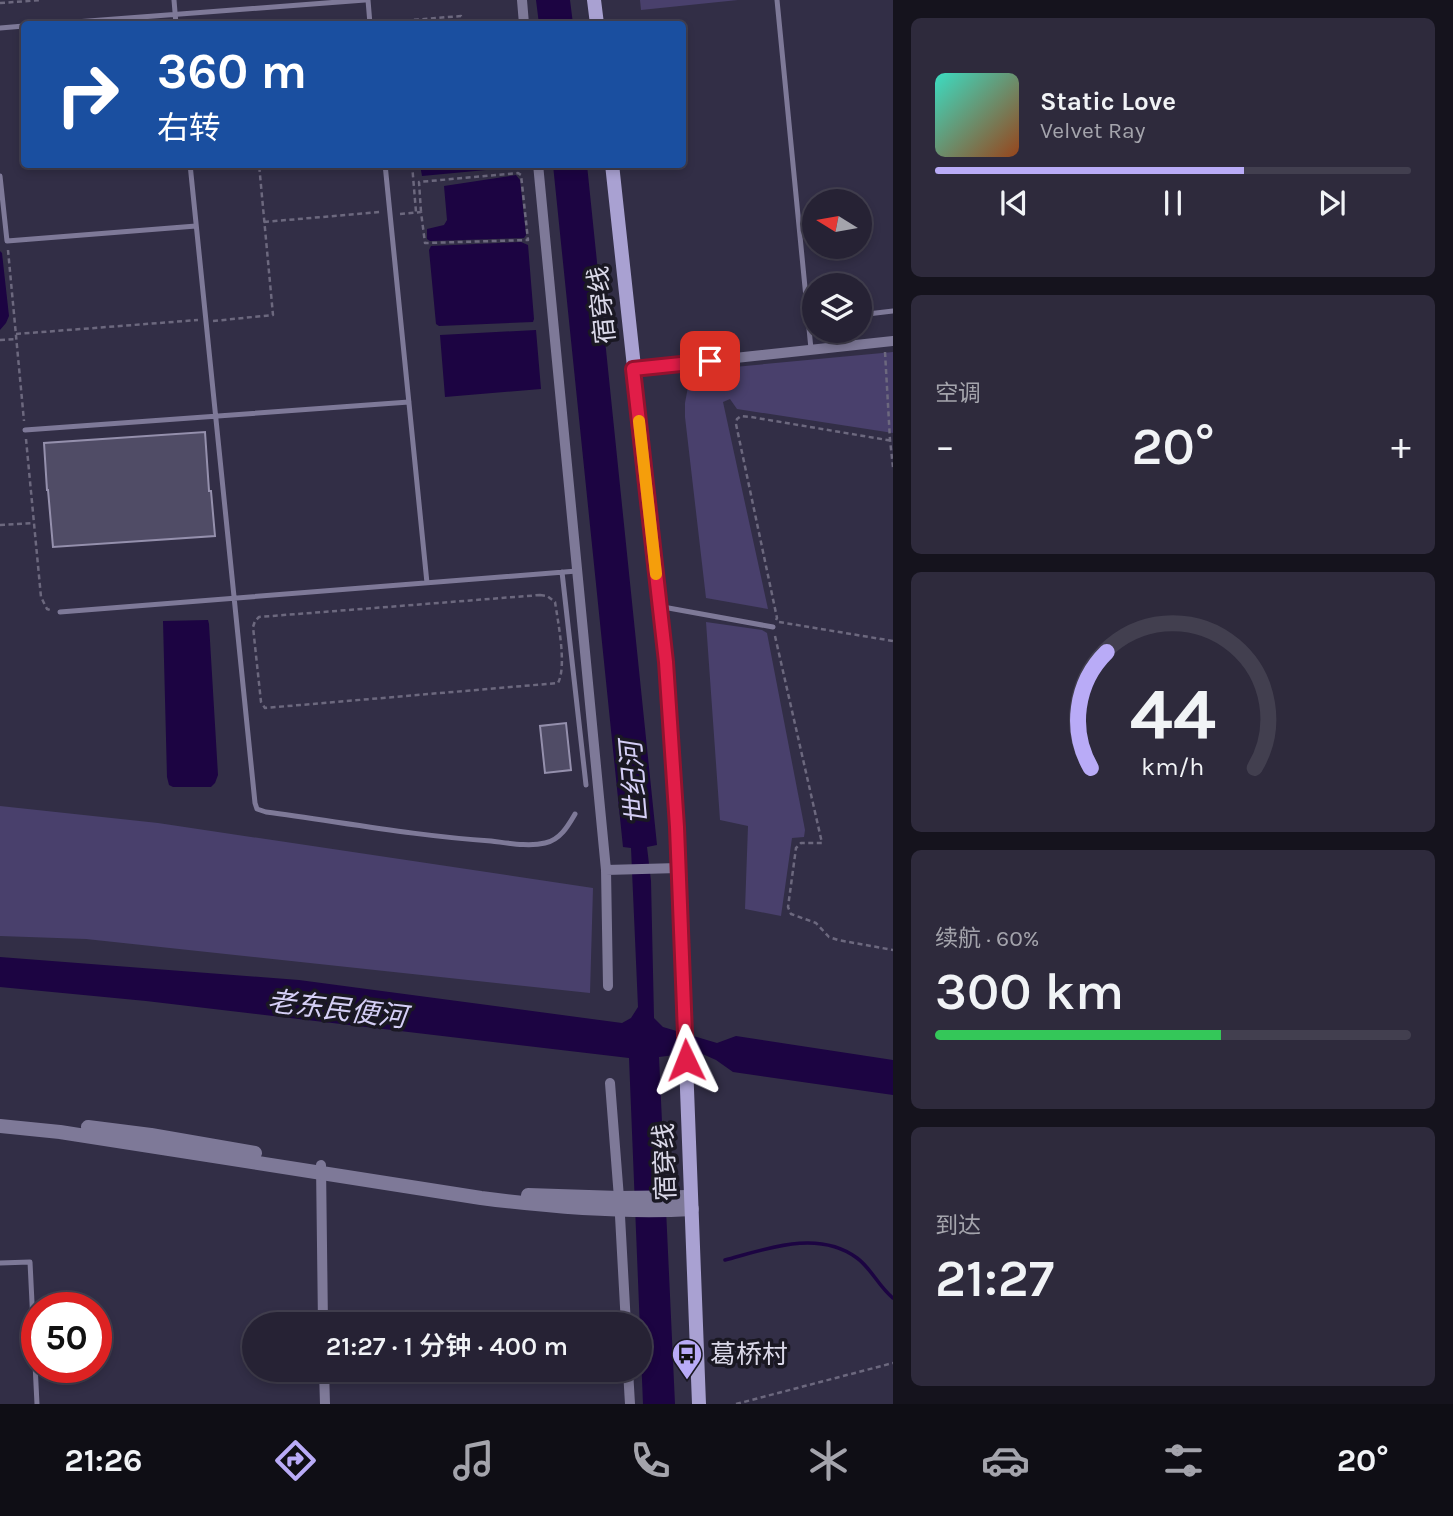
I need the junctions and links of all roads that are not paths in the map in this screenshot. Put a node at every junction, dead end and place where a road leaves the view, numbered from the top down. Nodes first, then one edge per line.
1 (174, 0) edge
2 (271, 0) edge
3 (366, 0) edge
4 (522, 0) edge
5 (594, 0) edge
6 (778, 0) edge
7 (272, 7) junction
8 (175, 15) junction
9 (91, 21) edge
10 (176, 21) edge
11 (370, 21) edge
12 (524, 21) edge
13 (597, 21) edge
14 (21, 26) edge
15 (0, 28) edge
16 (190, 168) edge
17 (385, 168) edge
18 (538, 168) edge
19 (611, 168) edge
20 (0, 176) edge
21 (196, 226) junction
22 (806, 273) edge
23 (893, 311) edge
24 (872, 313) edge
25 (889, 342) edge
26 (811, 343) edge
27 (811, 350) junction
28 (633, 369) junction
29 (409, 402) junction
30 (216, 416) junction
31 (25, 430) dead end
32 (577, 571) junction
33 (562, 572) junction
34 (427, 583) junction
35 (234, 598) junction
36 (660, 607) junction
37 (60, 612) dead end
38 (774, 624) road end
39 (572, 663) junction
40 (562, 664) road end
41 (586, 785) dead end
42 (575, 814) dead end
43 (678, 868) junction
44 (606, 870) junction
45 (608, 986) dead end
46 (610, 1083) dead end
47 (0, 1117) edge
48 (0, 1126) edge
49 (321, 1169) junction
50 (691, 1203) junction
51 (624, 1204) junction
52 (0, 1263) edge
53 (323, 1312) edge
54 (626, 1312) edge
55 (324, 1382) edge
56 (629, 1382) edge
57 (37, 1404) edge
58 (325, 1404) edge
59 (630, 1404) edge
60 (699, 1404) edge

1 - 8 lane
2 - 7 lane
3 - 7 lane
3 - 11 lane
4 - 12 street
5 - 13 main road
6 - 22 lane
7 - 8 lane
8 - 9 lane
8 - 10 lane
14 - 15 lane
16 - 21 lane
17 - 29 lane
18 - 32 street
19 - 28 main road, 宿穿线
20 - 21 lane
21 - 30 lane
23 - 24 lane
25 - 27 street
26 - 27 lane
27 - 28 street
28 - 36 main road, 宿穿线
29 - 30 lane
29 - 34 lane
30 - 31 lane
30 - 35 lane
32 - 33 lane
32 - 44 street
33 - 34 lane
33 - 39 lane
34 - 35 lane
35 - 37 lane
35 - 42 lane
36 - 38 lane
36 - 43 main road, 宿穿线
39 - 40 lane
39 - 41 lane
43 - 44 street
43 - 50 main road, 宿穿线
44 - 45 street
46 - 51 street
47 - 49 street
48 - 49 street
49 - 51 street
49 - 53 street
50 - 51 street
50 - 60 main road, 宿穿线
51 - 54 street
52 - 57 lane
55 - 58 street
56 - 59 street

